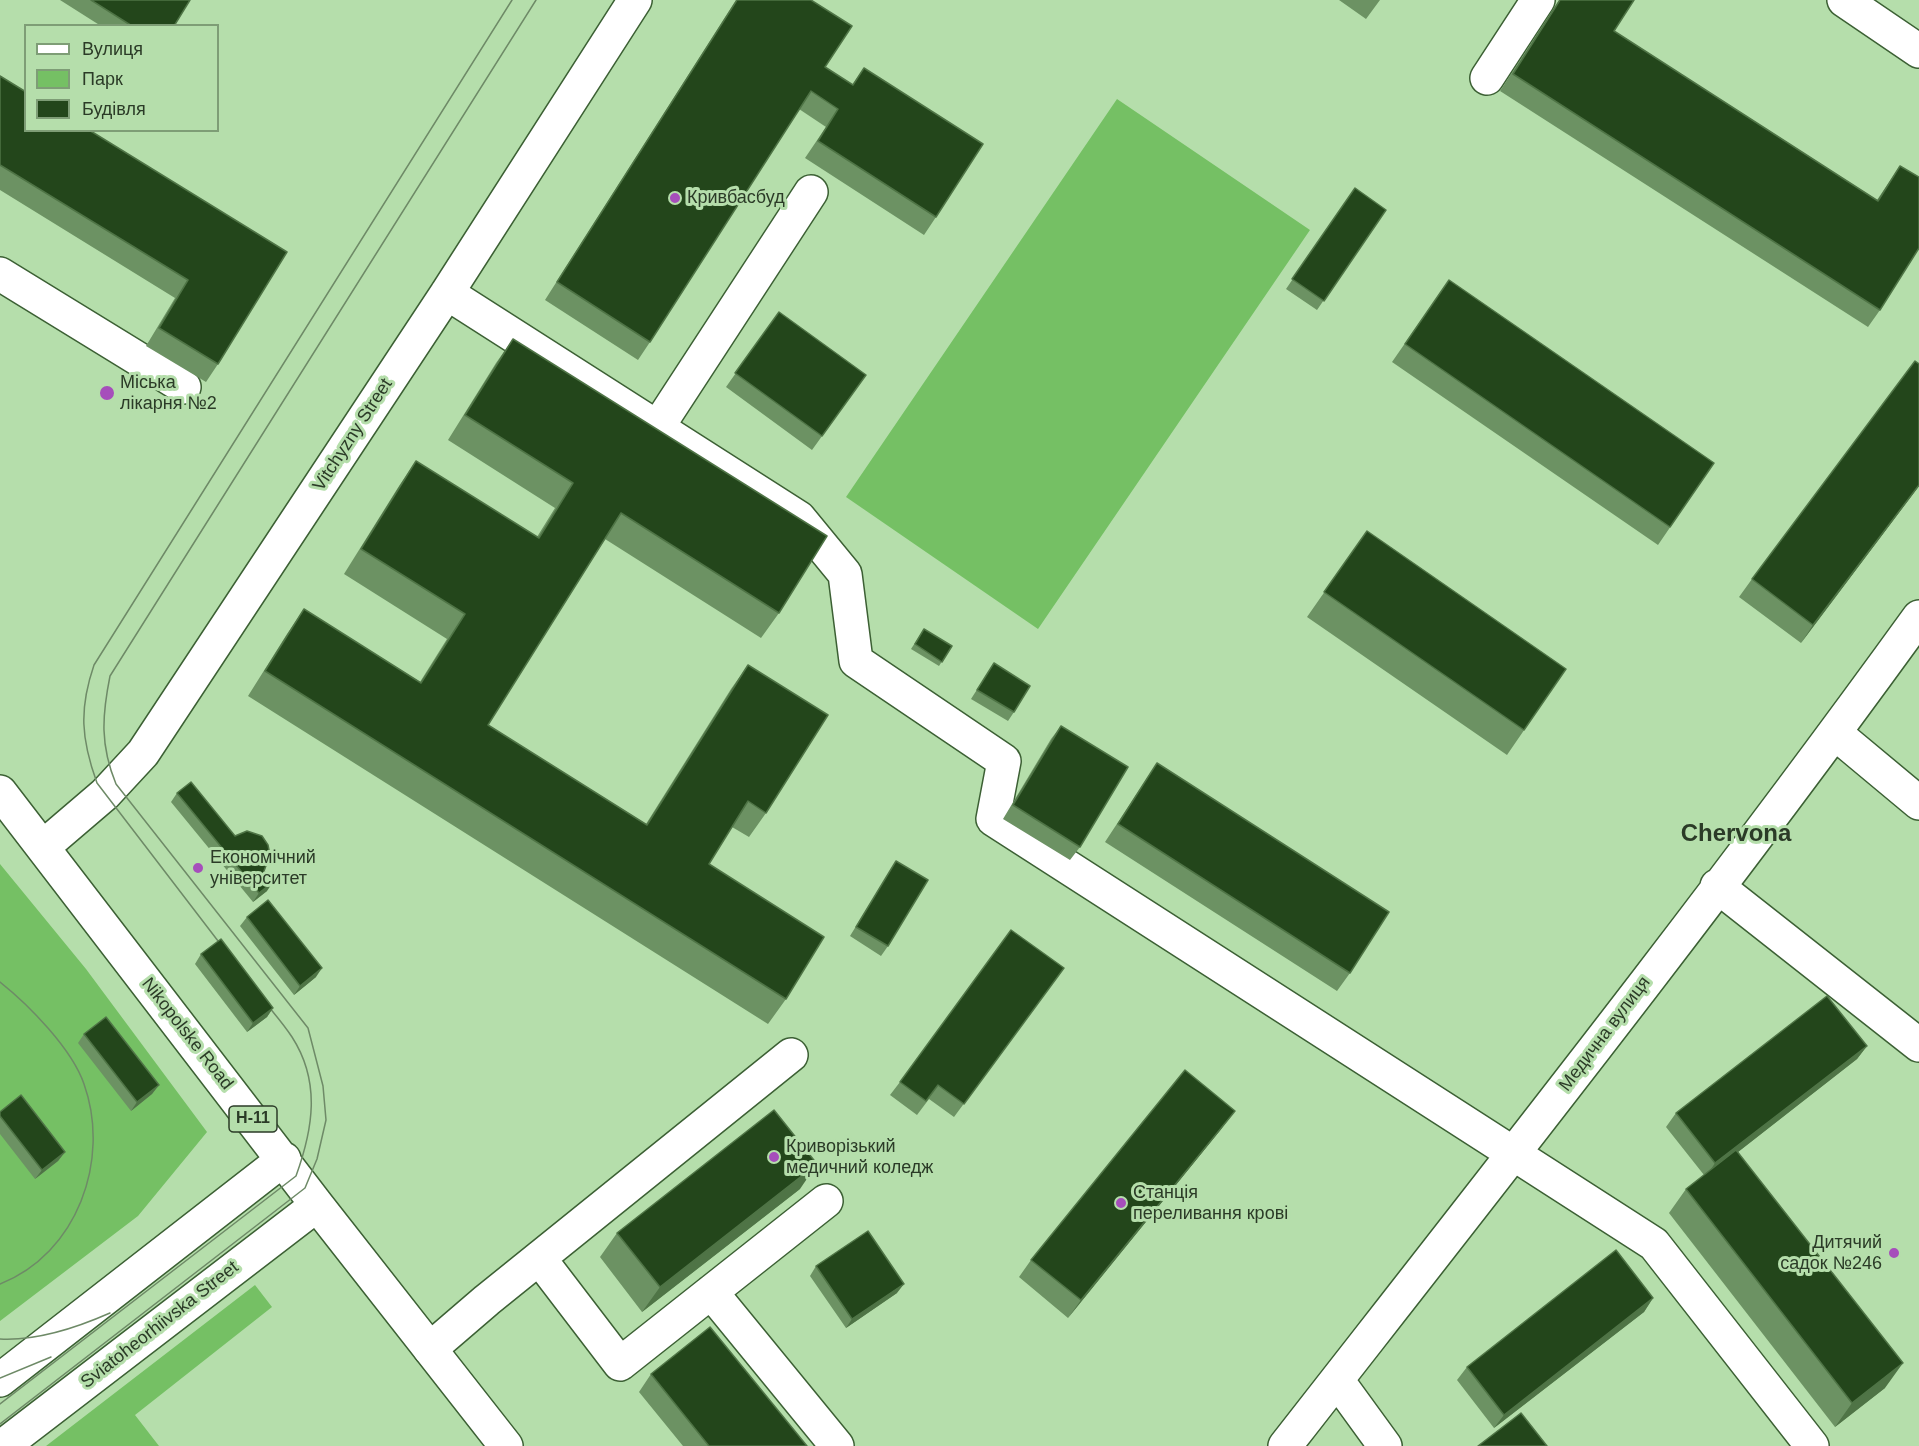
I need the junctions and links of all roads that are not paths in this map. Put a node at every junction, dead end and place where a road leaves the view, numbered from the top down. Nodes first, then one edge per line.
1 (635, 0) edge
2 (1538, 0) edge
3 (1844, 0) edge
4 (1919, 51) edge
5 (1487, 78) dead end
6 (811, 192) dead end
7 (0, 274) edge
8 (447, 293) junction
9 (184, 387) dead end
10 (657, 428) junction
11 (1919, 617) edge
12 (1835, 733) junction
13 (0, 792) edge
14 (1919, 803) edge
15 (43, 848) junction
16 (1717, 886) junction
17 (1919, 1045) edge
18 (791, 1055) dead end
19 (1514, 1154) junction
20 (284, 1159) junction
21 (826, 1201) dead end
22 (317, 1205) junction
23 (539, 1258) junction
24 (711, 1292) junction
25 (430, 1349) junction
26 (0, 1380) edge
27 (1337, 1380) junction
28 (3, 1446) edge
29 (506, 1446) edge
30 (837, 1446) edge
31 (1285, 1446) edge
32 (1385, 1446) edge
33 (1812, 1446) edge

1 - 8 street, Vitchyzny Street
2 - 5 street
3 - 4 street
6 - 10 street
7 - 9 street
8 - 10 street
8 - 15 street, Vitchyzny Street
10 - 19 street
11 - 12 street, Медична вулиця
12 - 14 street
12 - 16 street, Медична вулиця
13 - 15 street, Nikopolske Road / Н-11
15 - 20 street, Nikopolske Road / Н-11
16 - 17 street
16 - 19 street, Медична вулиця
18 - 23 street
19 - 27 street, Медична вулиця
19 - 33 street
20 - 22 street, Nikopolske Road / Н-11
20 - 26 street
21 - 24 street
22 - 25 street, Nikopolske Road / Н-11
22 - 28 street, Sviatoheorhiivska Street
23 - 24 street
23 - 25 street
24 - 30 street
25 - 29 street, Nikopolske Road / Н-11
27 - 31 street, Медична вулиця
27 - 32 street

